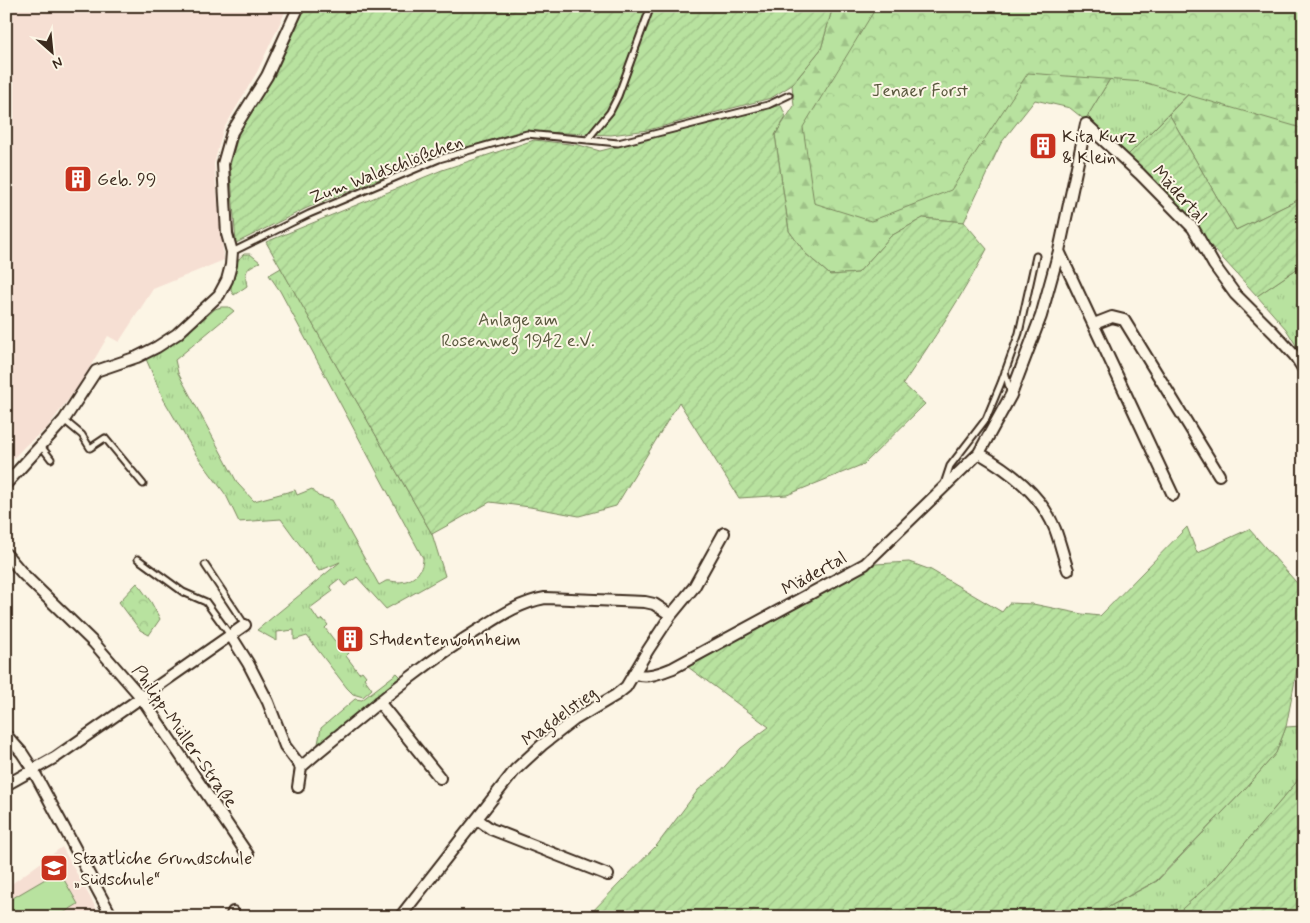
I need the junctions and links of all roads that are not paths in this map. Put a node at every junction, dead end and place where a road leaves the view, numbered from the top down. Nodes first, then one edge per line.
1 (299, 6) edge
2 (651, 6) edge
3 (790, 95) dead end
4 (586, 140) junction
5 (1059, 251) junction
6 (232, 252) junction
7 (1036, 256) dead end
8 (1094, 324) junction
9 (1005, 370) junction
10 (1304, 370) edge
11 (1011, 395) junction
12 (64, 420) junction
13 (41, 446) junction
14 (979, 453) junction
15 (51, 459) dead end
16 (1219, 475) dead end
17 (6, 484) edge
18 (143, 484) dead end
19 (943, 487) junction
20 (1173, 495) dead end
21 (724, 533) dead end
22 (6, 554) edge
23 (138, 559) dead end
24 (204, 565) dead end
25 (1068, 570) dead end
26 (672, 615) junction
27 (245, 625) joint
28 (231, 636) junction
29 (635, 674) junction
30 (141, 697) junction
31 (379, 702) junction
32 (6, 735) edge
33 (301, 767) junction
34 (33, 770) junction
35 (440, 778) dead end
36 (6, 785) edge
37 (298, 787) dead end
38 (477, 819) junction
39 (248, 855) dead end
40 (608, 875) dead end
41 (112, 917) edge
42 (400, 917) edge

1 - 6 street
2 - 4 lane
3 - 4 lane, Zum Waldschlößchen
4 - 6 lane, Zum Waldschlößchen
5 - 8 street
5 - 10 street, Mädertal
5 - 11 street, Mädertal
6 - 12 street
7 - 9 lane
8 - 16 street
8 - 20 street
9 - 11 lane
9 - 19 lane
11 - 14 street, Mädertal
12 - 13 street
12 - 18 lane
13 - 15 lane
13 - 17 street
14 - 19 street, Mädertal
14 - 25 street
19 - 29 street, Mädertal
21 - 26 street, Magdelstieg
22 - 30 street, Philipp-Müller-Straße
23 - 28 lane
24 - 27 lane
26 - 29 street, Magdelstieg
26 - 31 street
27 - 28 street
28 - 30 street
28 - 33 street
29 - 38 street, Magdelstieg
30 - 34 street
30 - 39 street, Philipp-Müller-Straße
31 - 33 street
31 - 35 street
32 - 34 street
33 - 37 street
34 - 36 street
34 - 41 street
38 - 40 street
38 - 42 street, Magdelstieg

